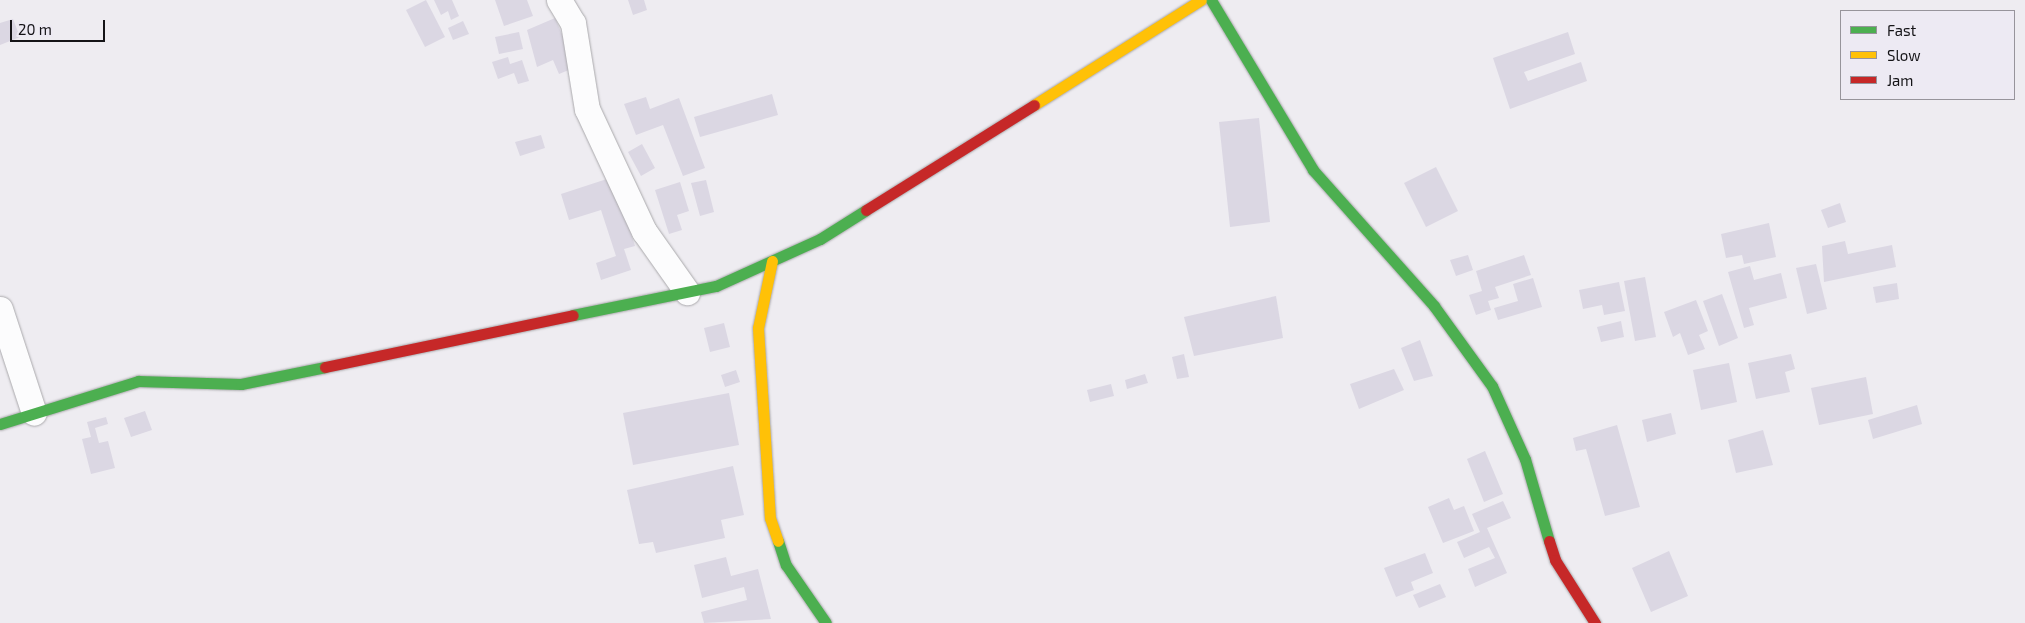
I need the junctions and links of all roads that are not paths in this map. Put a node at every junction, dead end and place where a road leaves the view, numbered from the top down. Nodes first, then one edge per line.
1 (559, 0) edge
2 (1201, 0) edge
3 (1211, 0) edge
4 (772, 261) junction
5 (687, 292) junction
6 (0, 309) edge
7 (34, 413) junction
8 (0, 424) edge
9 (826, 623) edge
10 (1594, 623) edge

1 - 5 street
2 - 4 street
3 - 10 street
4 - 5 street
4 - 9 street
5 - 7 street
6 - 7 street
7 - 8 street

